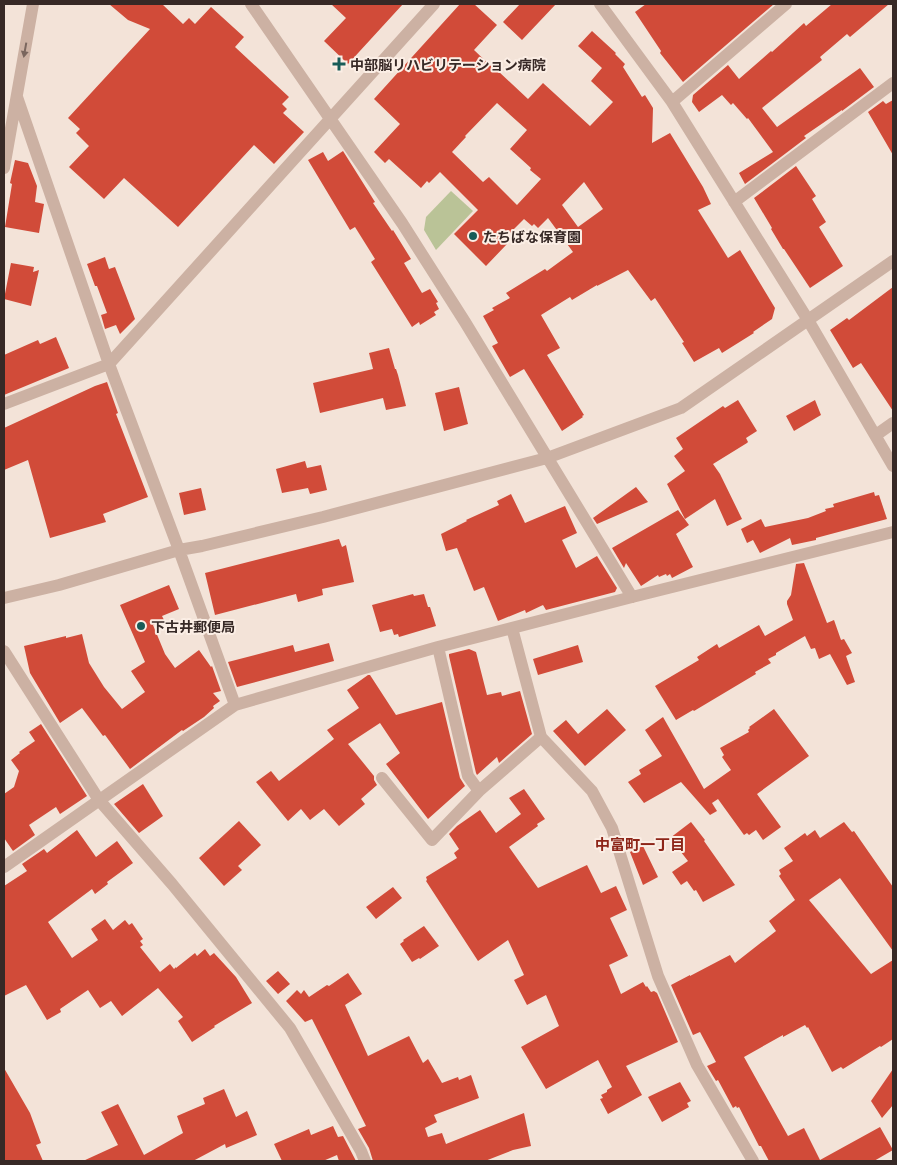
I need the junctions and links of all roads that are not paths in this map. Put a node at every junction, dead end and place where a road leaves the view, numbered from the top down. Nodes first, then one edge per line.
1 (33, 4) edge
2 (251, 4) edge
3 (434, 4) edge
4 (786, 4) edge
5 (603, 5) edge
6 (893, 83) edge
7 (17, 97) junction
8 (672, 102) junction
9 (331, 118) junction
10 (4, 168) edge
11 (734, 202) junction
12 (893, 261) edge
13 (808, 320) junction
14 (109, 364) junction
15 (4, 404) edge
16 (893, 423) edge
17 (876, 435) junction
18 (547, 458) junction
19 (893, 466) edge
20 (893, 532) edge
21 (179, 550) junction
22 (632, 597) junction
23 (4, 598) edge
24 (512, 628) junction
25 (438, 647) junction
26 (4, 651) edge
27 (235, 705) junction
28 (541, 737) junction
29 (382, 778) dead end
30 (479, 791) junction
31 (99, 800) junction
32 (4, 867) edge
33 (365, 1161) edge
34 (753, 1161) edge

1 -> 7 street
2 - 9 street
3 - 9 street
4 - 8 street
5 - 8 street
6 - 11 street
7 - 10 street
7 - 14 street
8 - 11 street
9 - 14 street
9 - 18 street
11 - 13 street
12 - 13 street
13 - 17 street
13 - 18 street
14 - 15 street
14 - 21 street
16 - 17 street
17 - 19 street
18 - 21 street
18 - 22 street
20 - 22 street
21 - 23 street
21 - 27 street
22 - 24 street
24 - 25 street
24 - 28 street
25 - 27 street
25 - 30 street
26 - 31 street
27 - 31 street
28 - 30 street
28 - 34 street
29 - 30 street
31 - 32 street
31 - 33 street

